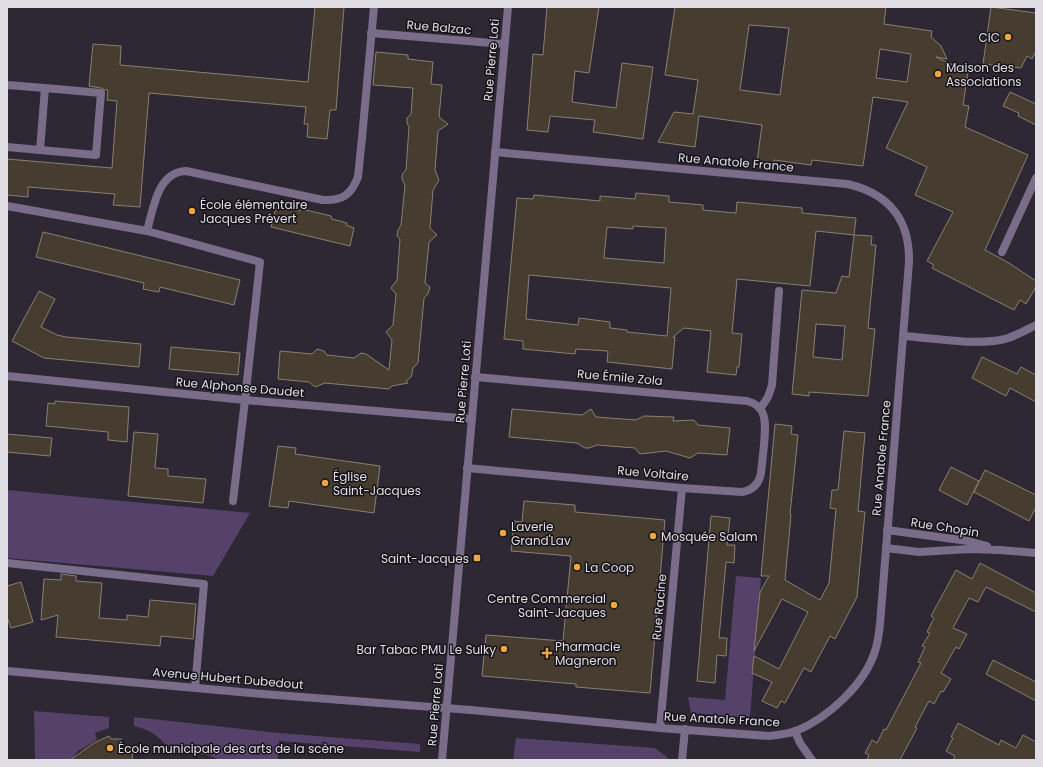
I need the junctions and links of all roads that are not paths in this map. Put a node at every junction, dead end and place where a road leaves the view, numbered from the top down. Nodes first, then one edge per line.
1 (374, 7) edge
2 (508, 7) edge
3 (371, 33) junction
4 (504, 44) junction
5 (7, 85) edge
6 (45, 88) junction
7 (7, 147) edge
8 (40, 150) junction
9 (495, 152) junction
10 (1036, 178) edge
11 (7, 206) edge
12 (147, 231) junction
13 (1002, 252) dead end
14 (779, 291) dead end
15 (1036, 324) edge
16 (903, 336) junction
17 (7, 376) edge
18 (475, 377) junction
19 (245, 400) junction
20 (760, 409) junction
21 (472, 419) junction
22 (468, 468) junction
23 (682, 488) junction
24 (232, 501) dead end
25 (887, 530) junction
26 (886, 548) junction
27 (1000, 550) junction
28 (1036, 553) edge
29 (7, 563) edge
30 (7, 671) edge
31 (195, 688) junction
32 (446, 708) junction
33 (660, 728) junction
34 (684, 729) junction
35 (795, 731) junction
36 (442, 760) edge
37 (682, 760) edge
38 (812, 760) edge

1 - 3 street
2 - 4 street, Rue Pierre Loti
3 - 4 street, Rue Balzac
3 - 12 street
4 - 9 street, Rue Pierre Loti
5 - 6 street
6 - 8 street
6 - 8 street
7 - 8 street
9 - 16 street, Rue Anatole France
9 - 18 street, Rue Pierre Loti
10 - 13 street
11 - 12 street
12 - 19 street
14 - 20 street
15 - 16 street
16 - 25 street, Rue Anatole France
17 - 19 street, Rue Alphonse Daudet
18 - 20 street, Rue Émile Zola
18 - 21 street, Rue Pierre Loti
19 - 21 street, Rue Alphonse Daudet
19 - 24 street
20 - 23 street, Rue Voltaire
21 - 22 street, Rue Pierre Loti
22 - 23 street, Rue Voltaire
22 - 32 street, Rue Pierre Loti
23 - 33 street, Rue Racine
25 - 26 street, Rue Anatole France
25 - 27 street, Rue Chopin
26 - 27 street, Rue Chopin
26 - 35 street, Rue Anatole France
27 - 28 street, Rue Chopin
29 - 31 street
30 - 31 street, Avenue Hubert Dubedout
31 - 32 street, Avenue Hubert Dubedout
32 - 33 street, Rue Anatole France
32 - 36 street, Rue Pierre Loti
33 - 34 street, Rue Anatole France
34 - 35 street, Rue Anatole France
34 - 37 street
35 - 38 street

